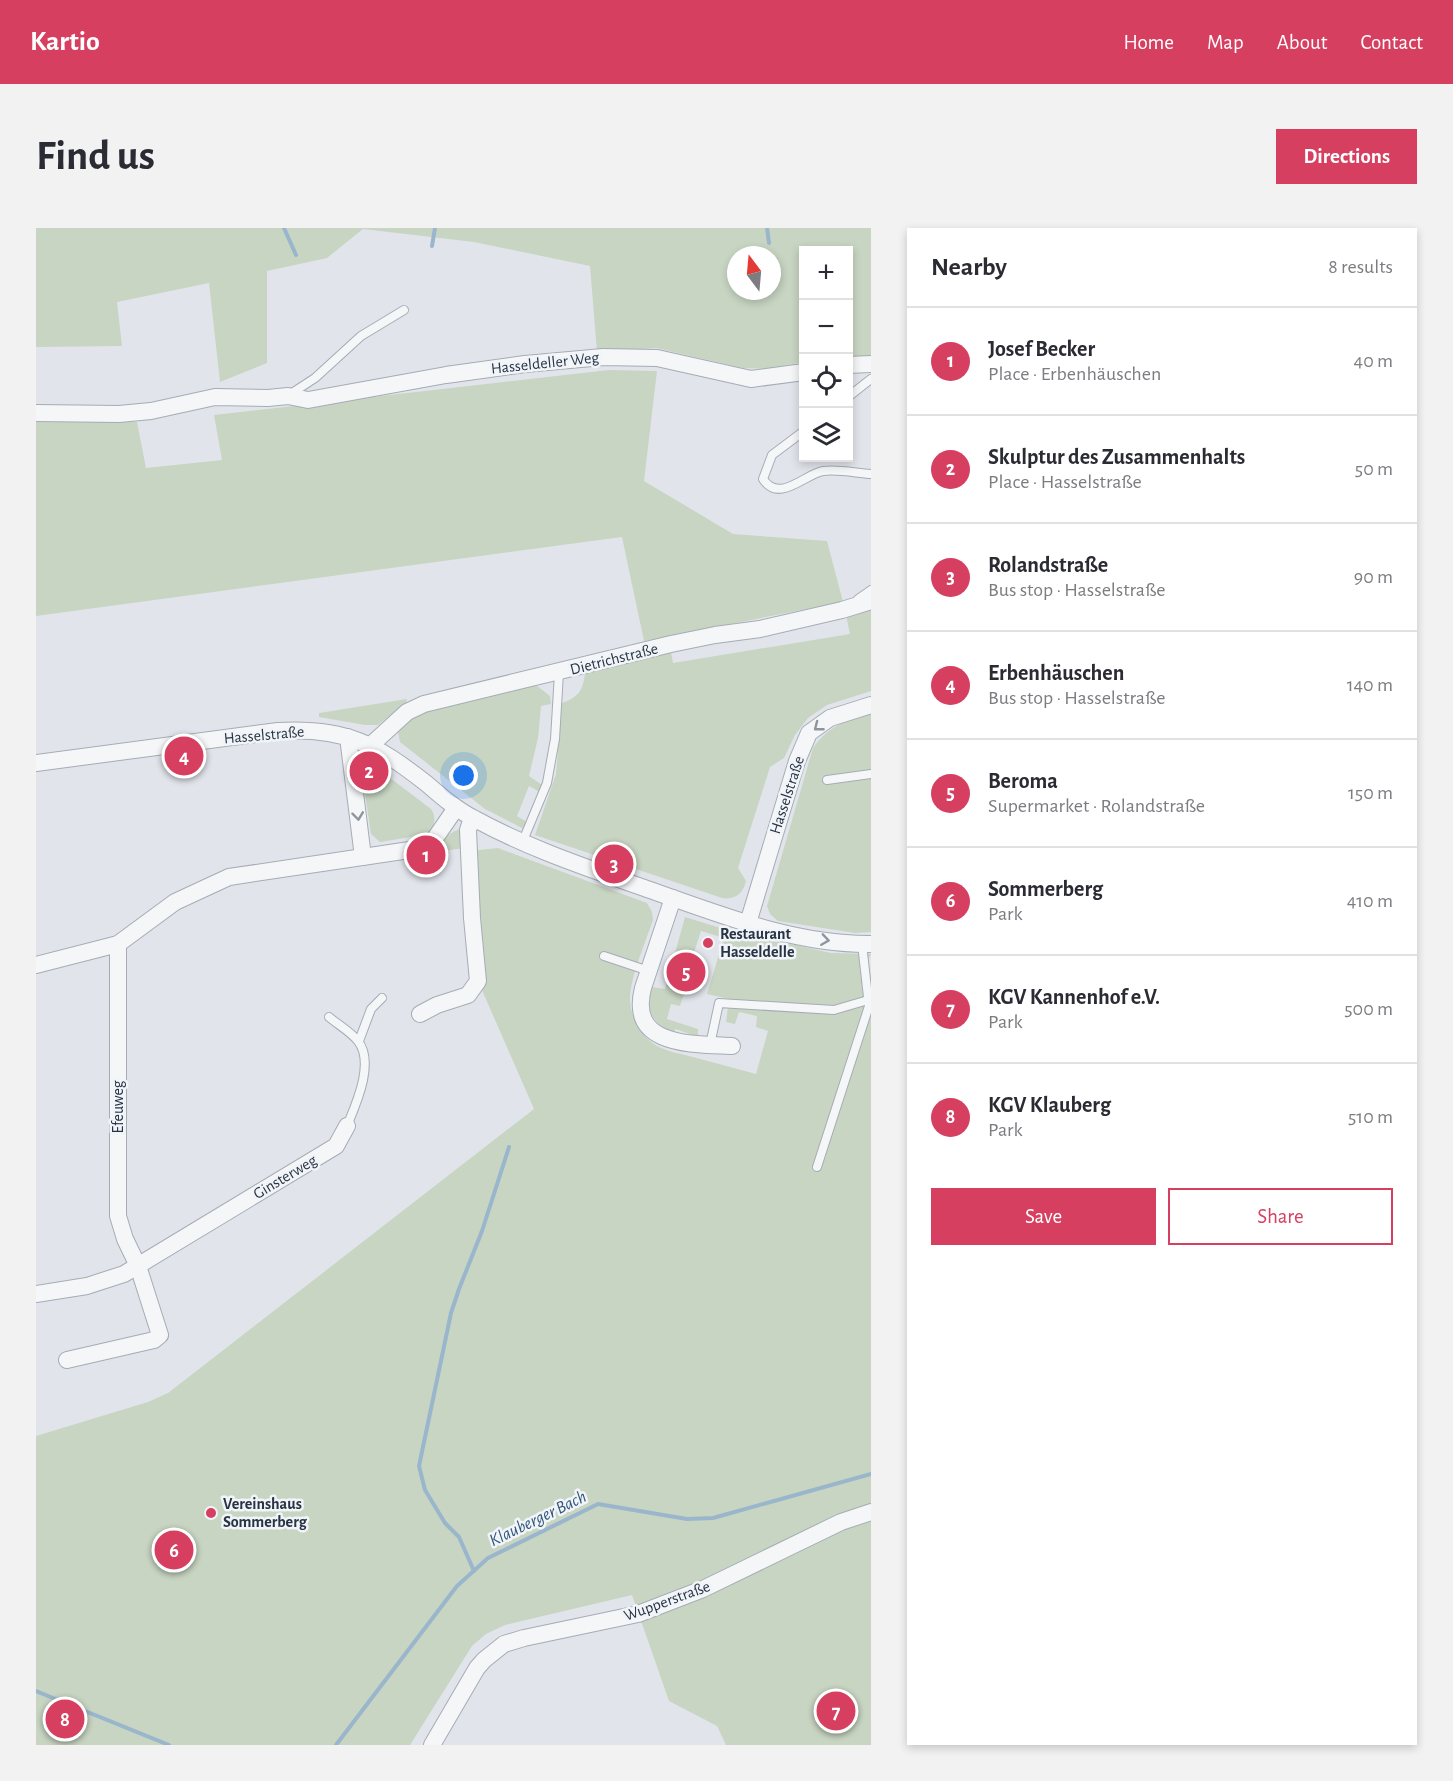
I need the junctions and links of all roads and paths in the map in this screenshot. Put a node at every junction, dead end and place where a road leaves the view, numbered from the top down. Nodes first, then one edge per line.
1 (404, 310) dead end
2 (871, 364) edge
3 (853, 365) edge
4 (799, 373) edge
5 (871, 379) edge
6 (853, 394) edge
7 (288, 396) junction
8 (36, 413) edge
9 (799, 435) edge
10 (871, 474) edge
11 (871, 590) edge
12 (871, 601) edge
13 (842, 610) junction
14 (559, 673) junction
15 (871, 705) edge
16 (348, 737) junction
17 (371, 745) junction
18 (36, 763) edge
19 (871, 774) edge
20 (827, 780) dead end
21 (456, 808) junction
22 (472, 818) junction
23 (522, 844) junction
24 (363, 857) junction
25 (673, 898) junction
26 (748, 923) junction
27 (118, 944) junction
28 (867, 944) edge
29 (604, 956) dead end
30 (36, 966) edge
31 (649, 971) junction
32 (382, 998) dead end
33 (868, 1000) junction
34 (420, 1014) dead end
35 (328, 1017) dead end
36 (359, 1041) junction
37 (710, 1045) junction
38 (732, 1046) dead end
39 (347, 1126) joint
40 (817, 1167) dead end
41 (138, 1266) junction
42 (36, 1294) edge
43 (67, 1360) dead end
44 (871, 1512) edge
45 (432, 1745) edge

1 - 7 lane
2 - 3 street
4 - 7 street, Hasseldeller Weg
5 - 6 lane
7 - 8 street, Hasseldeller Weg
9 - 10 lane
11 - 13 lane
12 - 13 street, Dietrichstraße
13 - 14 street, Dietrichstraße
14 - 17 street, Dietrichstraße
14 - 23 lane
15 -> 26 street, Hasselstraße
16 - 17 street, Hasselstraße
16 - 18 street, Hasselstraße
16 -> 24 street
17 - 21 street, Hasselstraße
19 - 20 lane
21 - 22 street, Hasselstraße
21 - 24 street
22 - 23 street, Hasselstraße
22 - 34 street
23 - 25 street, Hasselstraße
24 - 27 street
25 - 26 street, Hasselstraße
25 - 31 street
26 -> 28 street, Hasselstraße
27 - 30 street
27 - 41 street, Efeuweg
28 - 33 lane
29 - 31 lane
31 - 37 street
32 - 36 lane
33 - 37 lane
33 - 40 lane
35 - 36 lane
36 - 39 lane, Ginsterweg
37 - 38 street
39 - 41 street, Ginsterweg
41 - 42 street, Ginsterweg
41 - 43 street
44 - 45 street, Wupperstraße

